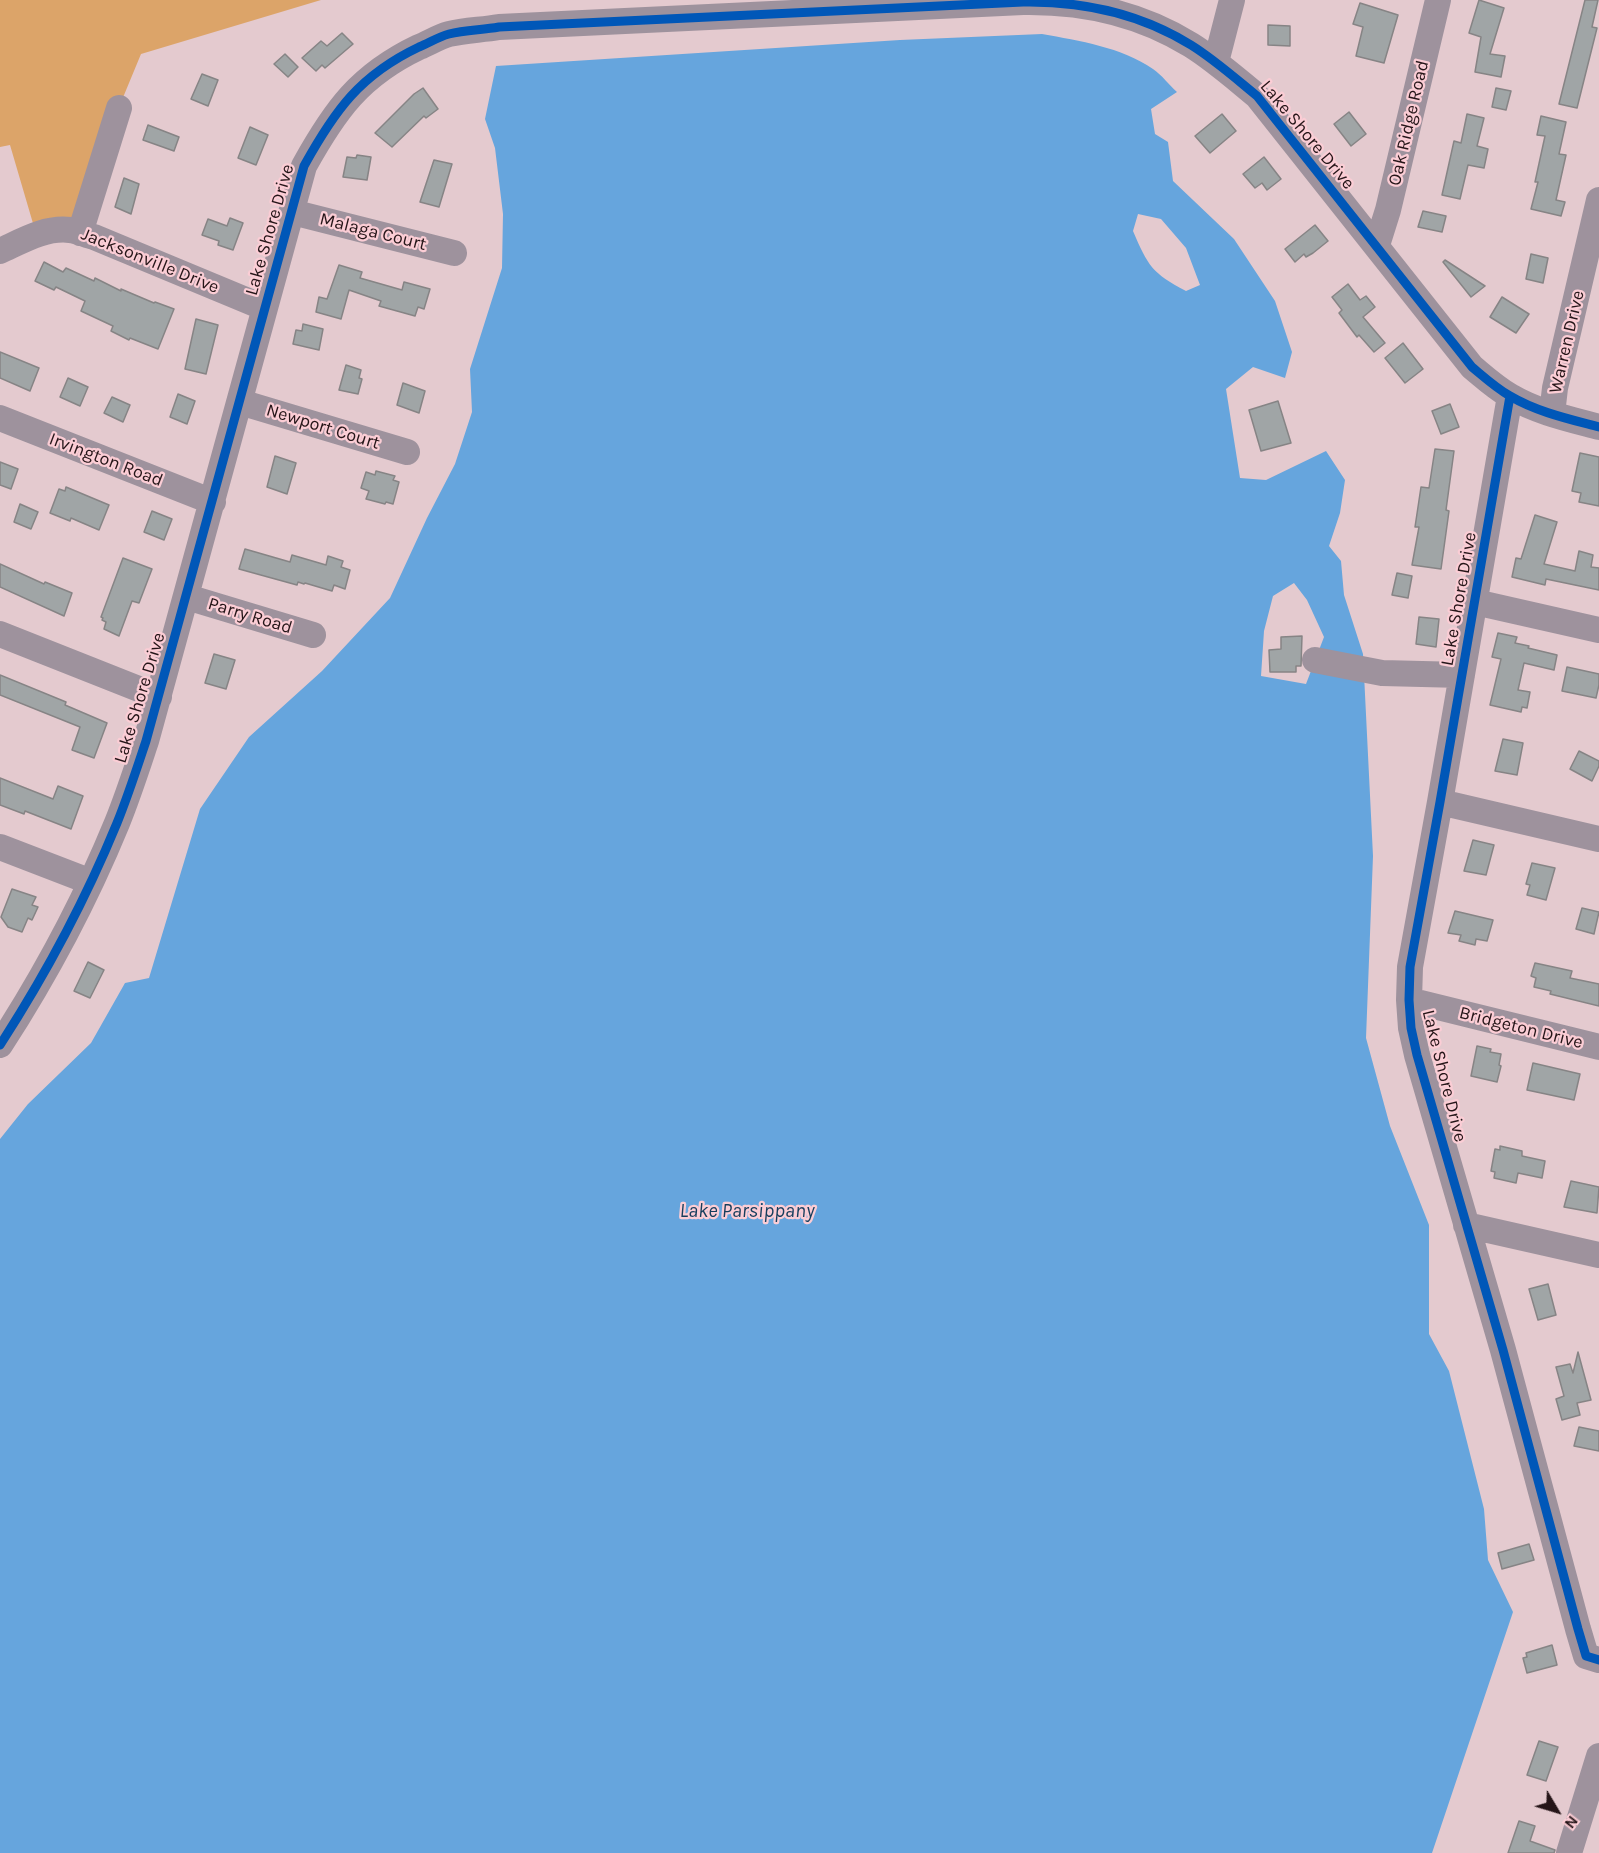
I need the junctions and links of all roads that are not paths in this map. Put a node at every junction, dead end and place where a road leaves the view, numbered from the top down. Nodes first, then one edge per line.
1 (1232, 0) edge
2 (1438, 0) edge
3 (1023, 1) edge
4 (1216, 62) junction
5 (119, 108) dead end
6 (1598, 211) edge
7 (292, 212) junction
8 (80, 233) junction
9 (1377, 245) junction
10 (0, 251) edge
11 (454, 253) dead end
12 (265, 308) junction
13 (1510, 396) junction
14 (240, 402) junction
15 (1552, 414) junction
16 (0, 418) edge
17 (1599, 427) edge
18 (406, 452) dead end
19 (213, 502) junction
20 (187, 597) junction
21 (1475, 602) junction
22 (1599, 630) edge
23 (0, 634) edge
24 (313, 635) dead end
25 (1315, 660) dead end
26 (1462, 675) junction
27 (159, 697) junction
28 (1440, 802) junction
29 (1599, 838) edge
30 (0, 847) edge
31 (91, 882) junction
32 (1409, 1000) junction
33 (0, 1045) edge
34 (1599, 1047) edge
35 (1466, 1225) junction
36 (1599, 1255) edge
37 (1599, 1660) edge
38 (1599, 1756) edge
39 (1569, 1853) edge

1 - 4 street
2 - 9 street, Oak Ridge Road
3 - 4 street, Lake Shore Drive
3 - 7 street, Lake Shore Drive
4 - 9 street, Lake Shore Drive
5 - 8 street
6 - 15 street, Warren Drive
7 - 11 street, Malaga Court
7 - 12 street, Lake Shore Drive
8 - 10 street, Jacksonville Drive
8 - 12 street, Jacksonville Drive
9 - 13 street, Lake Shore Drive
12 - 14 street, Lake Shore Drive
13 - 15 street
13 - 21 street, Lake Shore Drive
14 - 18 street, Newport Court
14 - 19 street, Lake Shore Drive
15 - 17 street
16 - 19 street, Irvington Road
19 - 20 street, Lake Shore Drive
20 - 24 street, Parry Road
20 - 27 street, Lake Shore Drive
21 - 22 street
21 - 26 street, Lake Shore Drive
23 - 27 street
25 - 26 street
26 - 28 street, Lake Shore Drive
27 - 31 street, Lake Shore Drive
28 - 29 street
28 - 32 street, Lake Shore Drive
30 - 31 street
31 - 33 street, Lake Shore Drive
32 - 34 street, Bridgeton Drive
32 - 35 street, Lake Shore Drive
35 - 36 street
35 - 37 street, Lake Shore Drive
38 - 39 street

